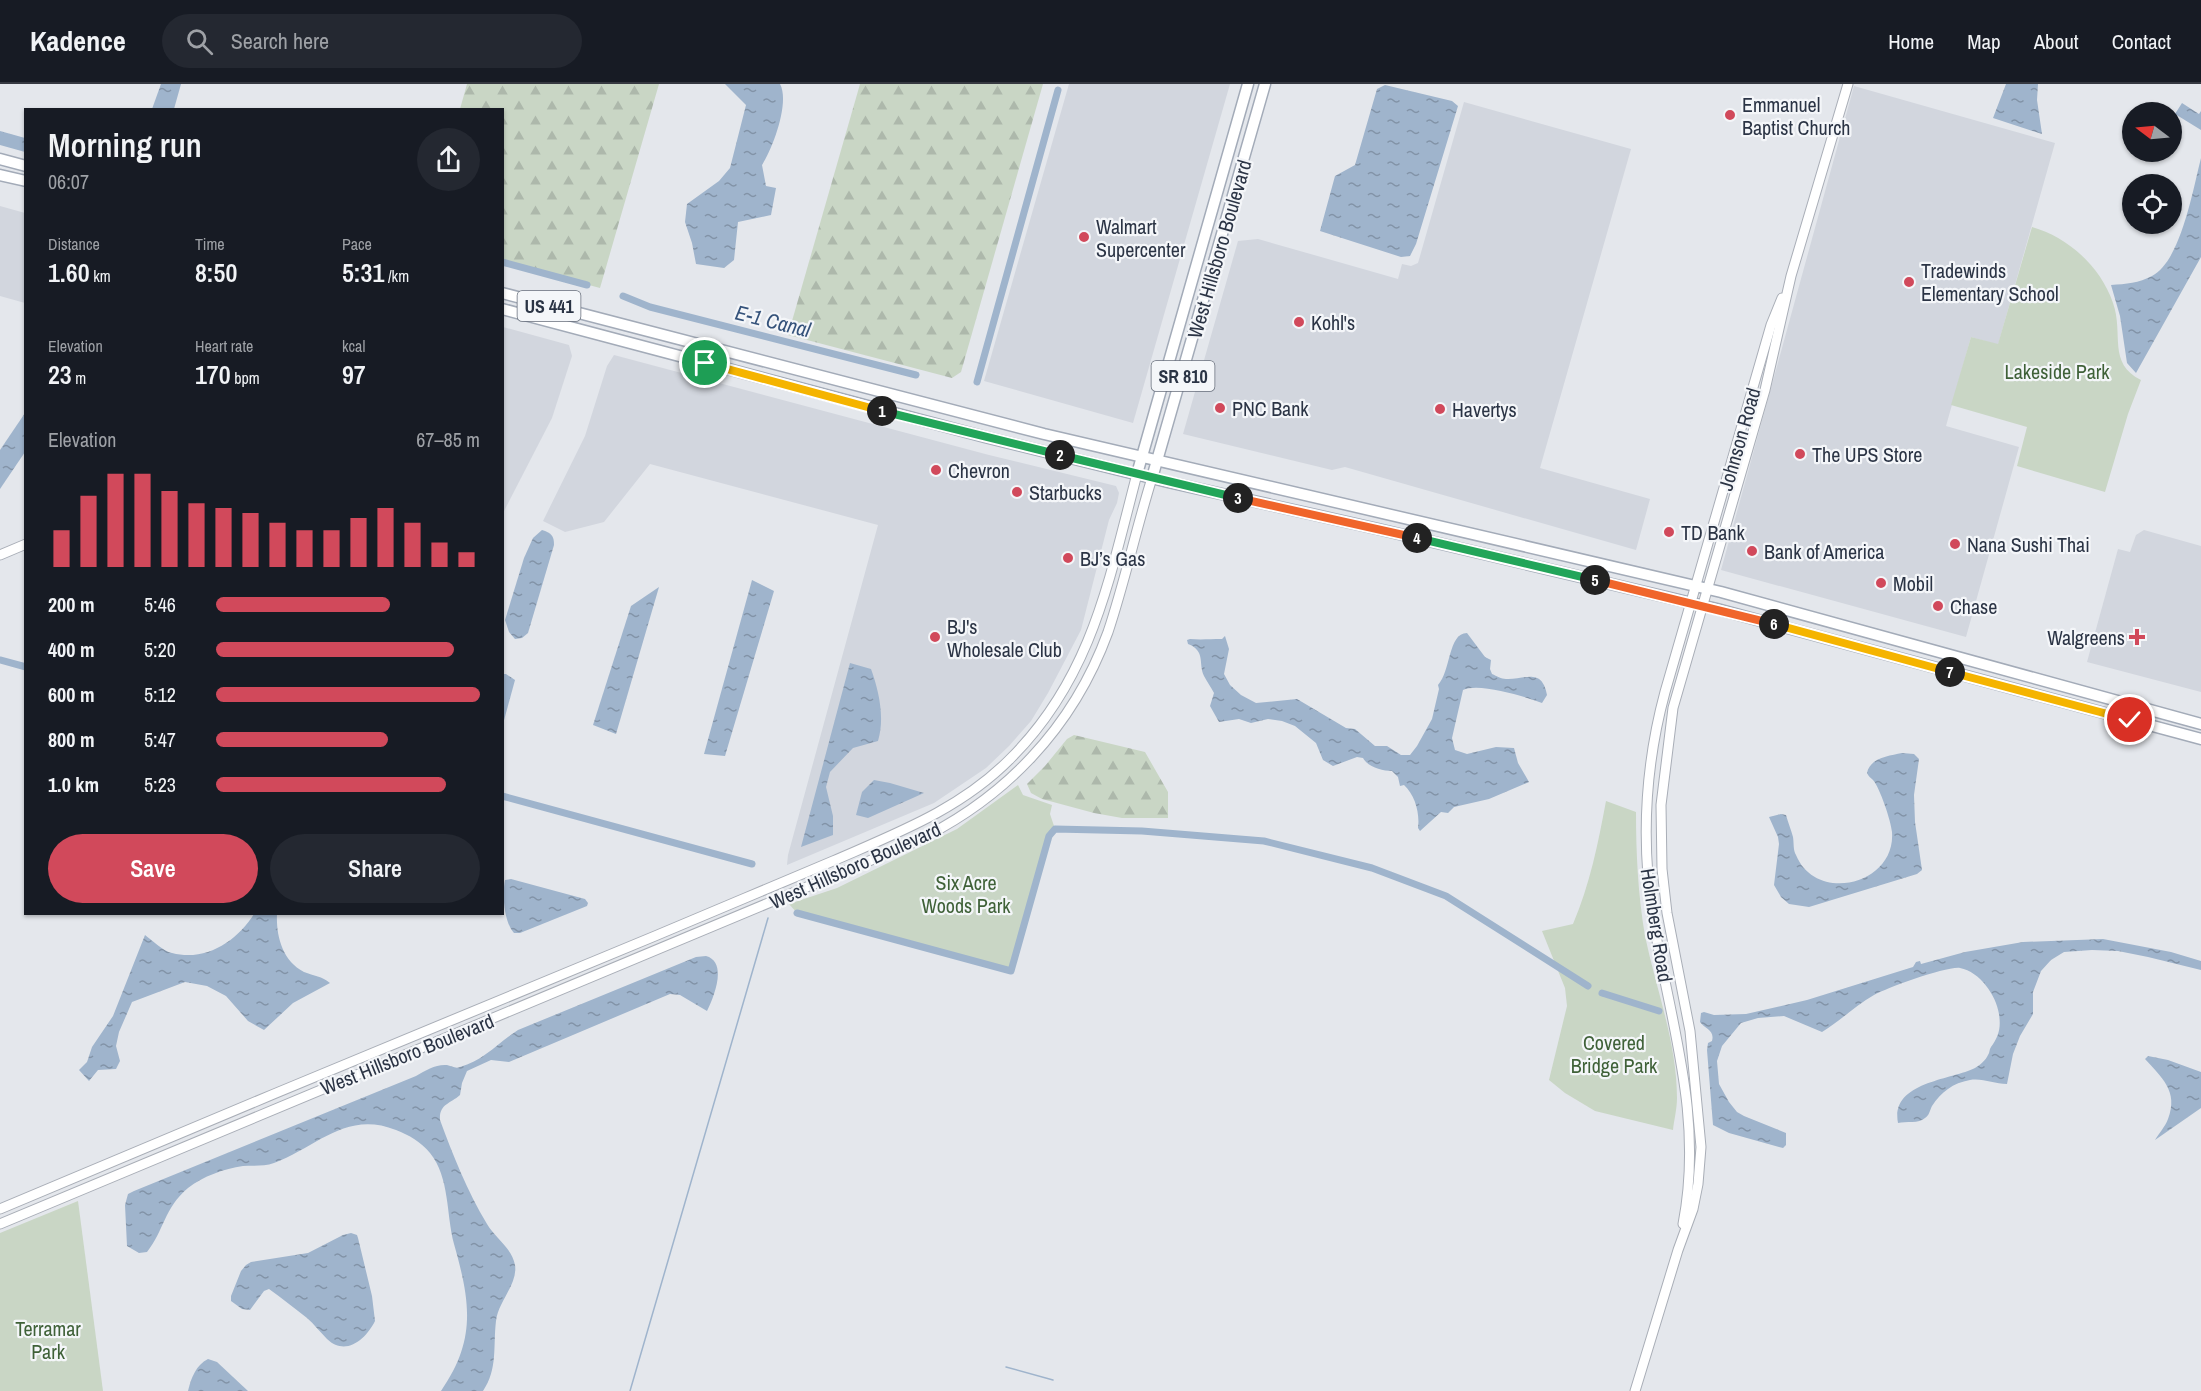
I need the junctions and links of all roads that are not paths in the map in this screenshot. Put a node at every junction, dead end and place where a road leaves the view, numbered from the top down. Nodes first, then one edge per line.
1 (1248, 84) edge
2 (1265, 84) edge
3 (1848, 84) edge
4 (0, 159) edge
5 (24, 165) edge
6 (0, 175) edge
7 (24, 181) edge
8 (1220, 185) junction
9 (1213, 209) junction
10 (1226, 220) junction
11 (1221, 240) junction
12 (1791, 276) junction
13 (504, 294) edge
14 (504, 310) edge
15 (596, 318) junction
16 (555, 323) junction
17 (1771, 325) junction
18 (634, 328) junction
19 (591, 333) junction
20 (1769, 374) junction
21 (878, 391) junction
22 (837, 399) junction
23 (1142, 457) junction
24 (1158, 460) junction
25 (1137, 474) junction
26 (1152, 478) junction
27 (1410, 518) junction
28 (1450, 528) junction
29 (1378, 529) junction
30 (1425, 540) junction
31 (24, 545) edge
32 (0, 555) edge
33 (1702, 587) junction
34 (1697, 604) junction
35 (1053, 708) junction
36 (1064, 718) junction
37 (2201, 724) edge
38 (2201, 739) edge
39 (0, 1209) edge
40 (0, 1224) edge
41 (1678, 1250) junction
42 (1635, 1391) edge

1 - 8 main road, West Hillsboro Boulevard / SR 810
2 - 10 main road, West Hillsboro Boulevard / SR 810
3 - 12 street, Johnson Road
4 - 5 main road
6 - 7 main road
8 - 9 main road, West Hillsboro Boulevard / SR 810
8 - 10 main road
9 - 11 main road
9 - 23 main road, West Hillsboro Boulevard / SR 810
10 - 11 main road, West Hillsboro Boulevard / SR 810
11 - 24 main road, West Hillsboro Boulevard / SR 810
12 - 17 street, Johnson Road
12 - 20 street, Johnson Road
13 - 15 main road, US 441
14 - 16 main road, US 441
15 - 16 main road
15 - 18 main road, US 441
16 - 19 main road, US 441
17 - 20 street
17 - 33 street, Johnson Road
18 - 19 main road
18 - 21 main road, US 441
19 - 22 main road, US 441
20 - 33 street, Johnson Road
21 - 22 main road
21 - 23 main road, US 441
22 - 25 main road, US 441
23 - 24 main road, US 441
23 - 25 main road, West Hillsboro Boulevard / SR 810
24 - 26 main road, West Hillsboro Boulevard / SR 810
24 - 27 main road, US 441
25 - 26 main road, US 441
25 - 35 street, West Hillsboro Boulevard
26 - 29 main road, US 441
26 - 36 street, West Hillsboro Boulevard
27 - 28 main road, US 441
27 - 29 main road
28 - 30 main road
28 - 33 main road, US 441
29 - 30 main road, US 441
30 - 34 main road, US 441
31 - 32 street
33 - 34 street, Johnson Road
33 - 37 main road, US 441
34 - 38 main road, US 441
34 - 41 street, Holmberg Road
34 - 41 street, Holmberg Road
35 - 36 street
35 - 39 street, West Hillsboro Boulevard
36 - 40 street, West Hillsboro Boulevard
41 - 42 street, Holmberg Road

